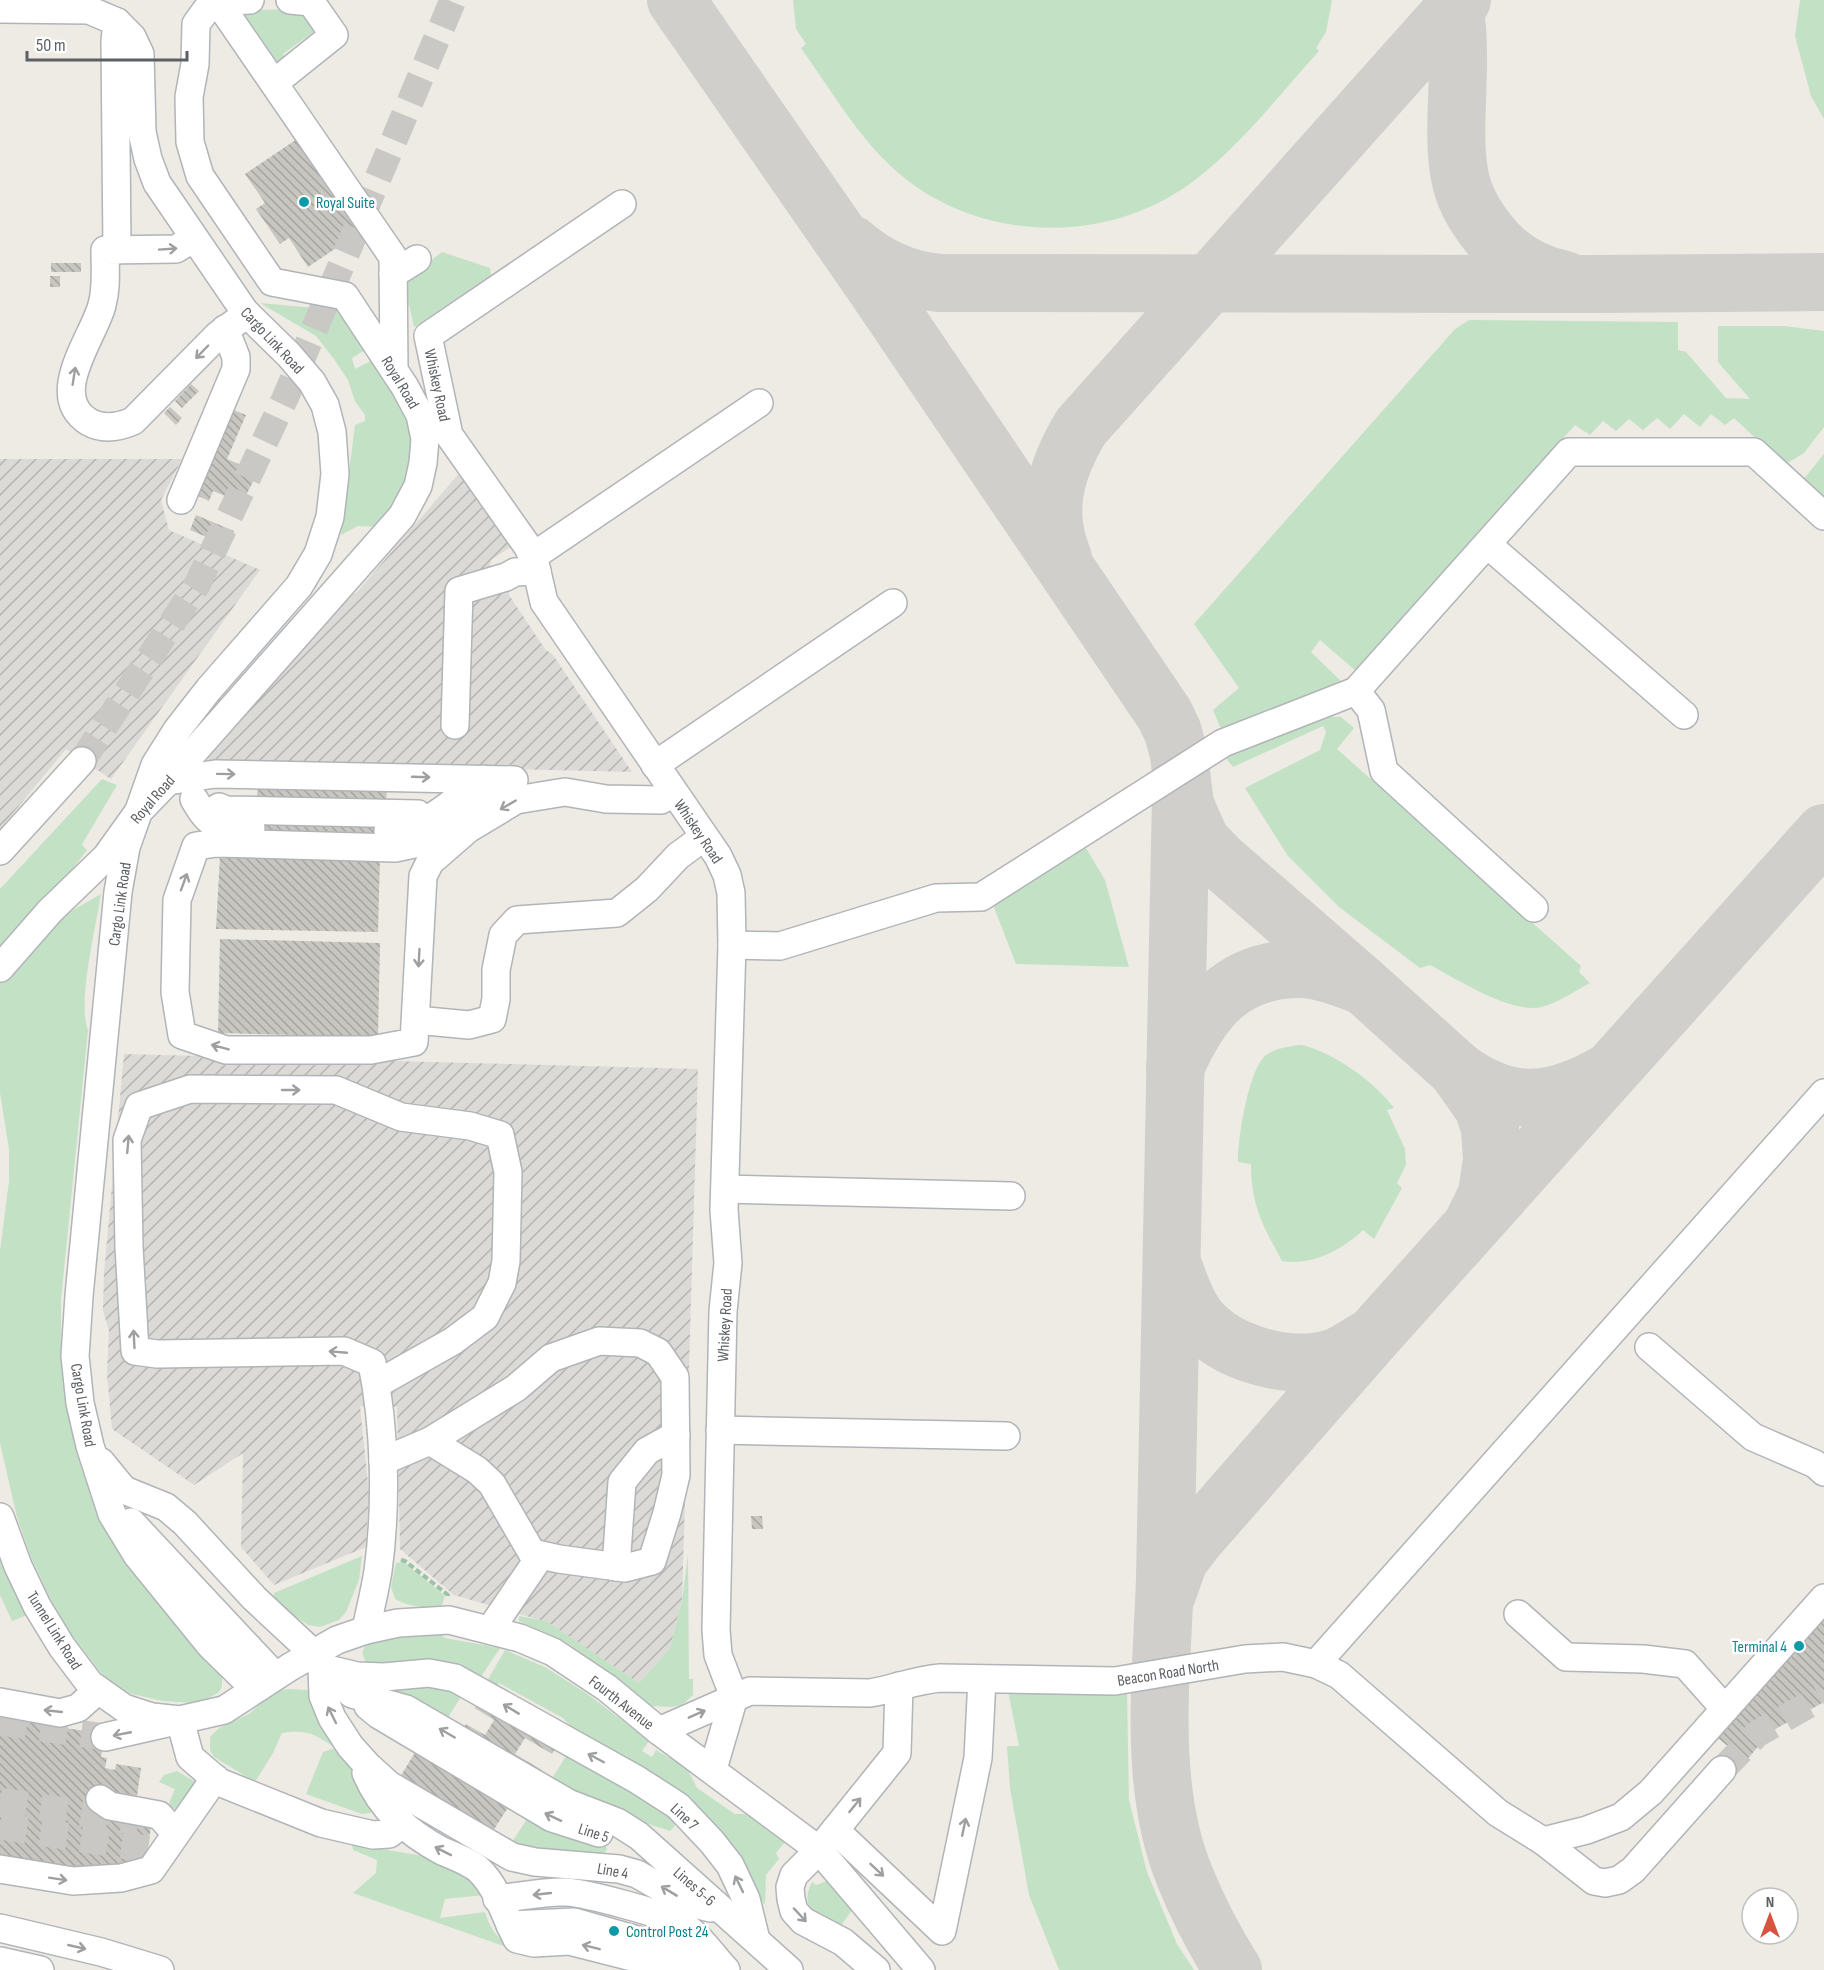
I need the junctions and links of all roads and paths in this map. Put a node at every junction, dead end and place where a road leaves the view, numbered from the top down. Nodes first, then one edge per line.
1 (250, 0) edge
2 (290, 0) edge
3 (218, 2) junction
4 (0, 9) edge
5 (117, 22) junction
6 (274, 83) junction
7 (622, 204) dead end
8 (194, 238) junction
9 (117, 250) junction
10 (417, 260) dead end
11 (393, 274) junction
12 (236, 322) junction
13 (394, 369) junction
14 (759, 403) dead end
15 (181, 500) dead end
16 (1824, 516) edge
17 (1488, 545) junction
18 (535, 564) junction
19 (893, 603) dead end
20 (1356, 691) junction
21 (1684, 715) dead end
22 (455, 725) dead end
23 (82, 761) tunnel mouth
24 (655, 765) junction
25 (162, 773) junction
26 (483, 779) junction
27 (510, 780) junction
28 (673, 792) junction
29 (606, 799) junction
30 (139, 811) junction
31 (704, 837) junction
32 (0, 851) edge
33 (1534, 908) dead end
34 (732, 945) junction
35 (0, 967) edge
36 (416, 1020) junction
37 (1824, 1094) edge
38 (725, 1189) junction
39 (1011, 1197) dead end
40 (1648, 1347) dead end
41 (377, 1384) junction
42 (720, 1430) junction
43 (676, 1435) junction
44 (1006, 1436) dead end
45 (430, 1441) junction
46 (90, 1446) junction
47 (382, 1461) junction
48 (1824, 1472) edge
49 (0, 1517) edge
50 (541, 1555) junction
51 (397, 1560) dead end
52 (616, 1567) junction
53 (1824, 1598) edge
54 (448, 1606) dead end
55 (1518, 1614) dead end
56 (366, 1630) junction
57 (490, 1630) junction
58 (317, 1660) junction
59 (1316, 1664) junction
60 (982, 1679) junction
61 (265, 1682) junction
62 (899, 1686) junction
63 (99, 1689) junction
64 (734, 1697) junction
65 (0, 1702) edge
66 (1725, 1709) junction
67 (180, 1720) junction
68 (659, 1731) junction
69 (105, 1737) tunnel mouth
70 (358, 1755) junction
71 (713, 1769) junction
72 (1722, 1770) tunnel mouth
73 (214, 1778) junction
74 (100, 1799) dead end
75 (402, 1824) junction
76 (163, 1835) junction
77 (827, 1840) junction
78 (1543, 1841) junction
79 (666, 1861) joint
80 (0, 1869) edge
81 (497, 1899) junction
82 (723, 1911) junction
83 (0, 1929) edge
84 (756, 1940) junction
85 (650, 1952) junction
86 (0, 1961) edge
87 (39, 1970) edge
88 (160, 1970) edge
89 (673, 1970) edge
90 (700, 1970) edge
91 (726, 1970) edge
92 (789, 1970) edge
93 (876, 1970) edge
94 (921, 1970) edge

1 - 3 street
2 - 6 street
3 - 6 street
3 - 13 street, Royal Road
4 - 5 street
5 - 8 street, Cargo Link Road
5 - 9 street
6 - 11 street
7 - 18 street, Whiskey Road
9 -> 8 street
8 - 12 street, Cargo Link Road
12 -> 9 street
10 - 11 street
11 - 13 street
12 - 15 street
12 - 25 street, Cargo Link Road
13 - 25 street, Royal Road
14 - 18 street
16 - 17 street
17 - 20 street
17 - 21 street
18 - 22 street
18 - 24 street, Whiskey Road
19 - 24 street
20 - 33 street
20 - 34 street
23 - 32 street
24 - 28 street, Whiskey Road
25 -> 26 street
25 - 26 street
25 - 30 street, Royal Road
26 - 27 street
27 - 29 street
36 -> 27 street
28 - 29 street
28 - 31 street, Whiskey Road
29 -> 36 street
30 - 35 street, Royal Road
30 - 46 street, Cargo Link Road
31 - 34 street, Whiskey Road
31 - 36 street
34 - 38 street, Whiskey Road
37 - 59 street
38 - 39 street
38 - 42 street, Whiskey Road
40 - 48 street
41 -> 41 street
41 - 47 street
42 - 44 street
42 - 64 street, Whiskey Road
43 - 45 street
43 - 52 street
43 - 52 street
45 - 47 street
45 - 50 street
46 - 58 street, Line 5
46 - 61 street, Cargo Link Road
47 - 56 street
49 - 63 street, Tunnel Link Road
50 - 52 street
50 - 57 street
51 - 54 path
53 - 66 street
55 - 66 street
56 - 57 street, Fourth Avenue
56 - 58 street, Fourth Avenue
57 - 68 street, Fourth Avenue
58 - 61 street, Fourth Avenue
70 -> 58 street
79 -> 58 street, Line 5
84 -> 58 street, Line 7
59 - 60 street, Beacon Road North
59 - 78 street, Beacon Road North
60 - 62 street, Beacon Road North
77 -> 60 street
61 - 67 street, Tunnel Link Road
62 - 64 street, Beacon Road North
77 -> 62 street
63 -> 65 street
63 - 67 street, Tunnel Link Road
68 -> 64 street, Beacon Road North
64 - 71 street
66 - 78 street
67 -> 69 street
67 - 73 street
68 - 71 street, Fourth Avenue
70 - 75 street
82 -> 70 street, Line 4
71 - 77 street, Fourth Avenue
72 - 78 street, Beacon Road North
73 - 75 street
73 - 76 street
74 - 76 street
81 -> 75 street
80 -> 76 street
77 -> 93 street
77 - 94 street, Fourth Avenue
79 - 82 street, Lines 5-6
85 -> 81 street
91 -> 81 street
82 - 84 street, Lines 5-6
83 -> 88 street
84 - 92 street, Lines 5-6
85 - 89 street
85 - 90 street
86 - 87 street

